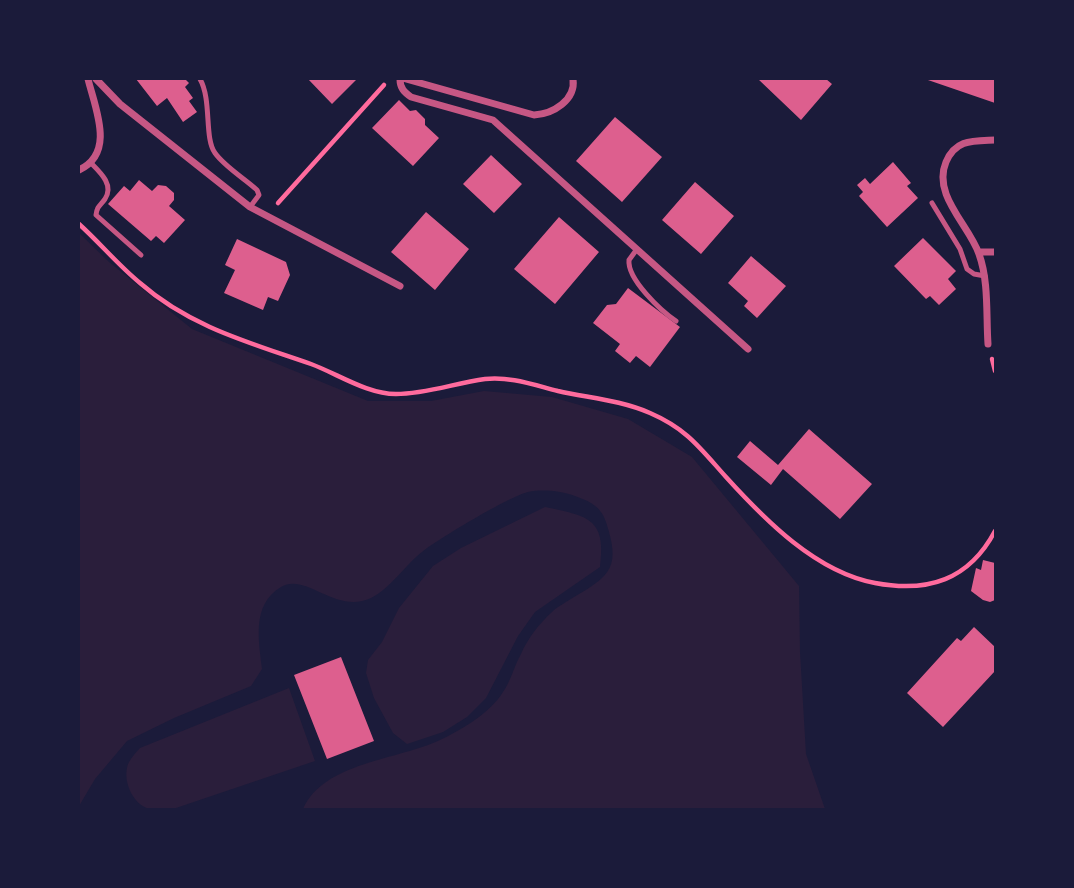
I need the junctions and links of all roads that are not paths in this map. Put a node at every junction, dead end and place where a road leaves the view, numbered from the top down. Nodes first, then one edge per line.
1 (88, 79) edge
2 (96, 79) edge
3 (200, 79) edge
4 (400, 79) edge
5 (406, 79) edge
6 (573, 79) edge
7 (995, 140) edge
8 (92, 163) junction
9 (79, 170) edge
10 (932, 203) dead end
11 (250, 207) junction
12 (637, 249) junction
13 (995, 251) edge
14 (979, 252) junction
15 (141, 255) dead end
16 (985, 276) junction
17 (400, 286) dead end
18 (676, 321) dead end
19 (988, 344) dead end
20 (748, 349) dead end

1 - 8 street
2 - 11 street
3 - 11 lane
4 - 12 street
5 - 6 street
7 - 14 street
8 - 9 street
8 - 15 lane
10 - 16 lane
11 - 17 street
12 - 18 lane
12 - 20 street
13 - 14 street
14 - 16 street
16 - 19 street

